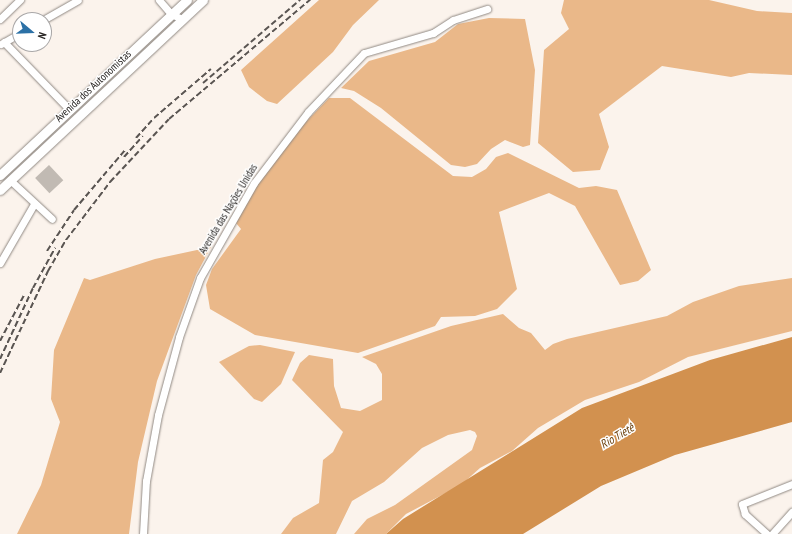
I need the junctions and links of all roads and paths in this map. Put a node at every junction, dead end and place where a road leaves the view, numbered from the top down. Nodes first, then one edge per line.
1 (20, 0) edge
2 (78, 0) edge
3 (159, 0) edge
4 (187, 0) edge
5 (203, 0) edge
6 (487, 9) dead end
7 (52, 14) edge
8 (171, 14) junction
9 (0, 19) edge
10 (182, 19) junction
11 (12, 37) edge
12 (2, 43) edge
13 (70, 110) junction
14 (2, 170) edge
15 (10, 180) junction
16 (0, 190) edge
17 (34, 204) junction
18 (52, 219) dead end
19 (0, 263) edge
20 (792, 484) edge
21 (792, 512) edge
22 (143, 534) edge
23 (767, 534) edge
24 (772, 534) edge

1 - 9 street
2 - 7 street
3 - 8 street
4 - 8 main road, Avenida dos Autonomistas
5 - 10 main road, Avenida dos Autonomistas
6 - 22 street, Avenida das Nações Unidas
8 - 10 street
8 - 13 main road, Avenida dos Autonomistas
10 - 15 main road, Avenida dos Autonomistas
11 - 12 street
12 - 13 street
13 - 14 main road, Avenida dos Autonomistas
15 - 16 main road, Avenida dos Autonomistas
15 - 17 street
17 - 18 street
17 - 19 street
20 - 23 street
21 - 24 street

